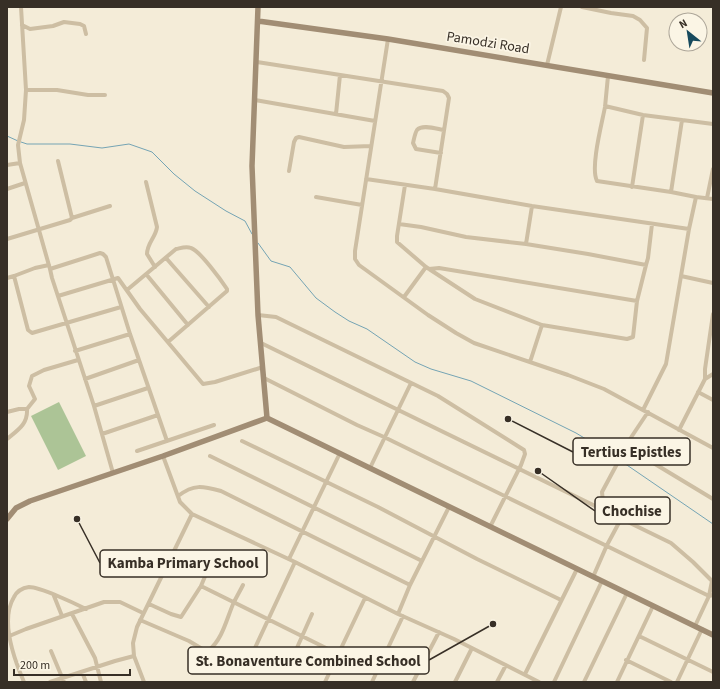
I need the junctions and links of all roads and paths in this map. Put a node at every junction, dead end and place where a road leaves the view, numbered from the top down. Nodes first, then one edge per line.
1 (21, 7) edge
2 (258, 7) edge
3 (561, 7) edge
4 (582, 7) edge
5 (258, 21) junction
6 (22, 25) junction
7 (30, 29) junction
8 (86, 34) dead end
9 (23, 36) junction
10 (388, 39) junction
11 (644, 60) dead end
12 (256, 62) junction
13 (547, 65) junction
14 (340, 75) junction
15 (608, 76) junction
16 (381, 82) junction
17 (26, 90) junction
18 (713, 93) edge
19 (105, 95) dead end
20 (255, 100) junction
21 (605, 106) junction
22 (336, 114) junction
23 (643, 115) junction
24 (682, 120) junction
25 (375, 121) junction
26 (713, 124) edge
27 (444, 130) junction
28 (371, 146) junction
29 (441, 153) junction
30 (58, 161) dead end
31 (20, 163) junction
32 (7, 165) edge
33 (713, 169) edge
34 (289, 171) dead end
35 (366, 179) junction
36 (146, 182) dead end
37 (25, 183) junction
38 (405, 185) junction
39 (632, 187) junction
40 (7, 188) edge
41 (435, 189) junction
42 (671, 192) junction
43 (316, 197) dead end
44 (696, 197) junction
45 (707, 198) junction
46 (713, 199) edge
47 (362, 205) junction
48 (110, 206) dead end
49 (532, 206) junction
50 (72, 218) junction
51 (399, 224) junction
52 (652, 224) junction
53 (689, 229) junction
54 (38, 230) junction
55 (7, 239) edge
56 (526, 244) junction
57 (166, 258) junction
58 (646, 265) junction
59 (50, 267) junction
60 (155, 267) junction
61 (428, 268) junction
62 (146, 274) junction
63 (14, 276) junction
64 (681, 276) junction
65 (7, 278) edge
66 (113, 280) junction
67 (713, 283) edge
68 (127, 290) junction
69 (58, 296) junction
70 (404, 297) junction
71 (637, 301) junction
72 (121, 307) junction
73 (209, 307) junction
74 (713, 314) edge
75 (258, 315) junction
76 (66, 324) junction
77 (188, 325) junction
78 (542, 325) junction
79 (712, 328) edge
80 (130, 334) junction
81 (168, 342) junction
82 (261, 343) junction
83 (75, 351) junction
84 (78, 360) junction
85 (139, 360) junction
86 (530, 362) junction
87 (263, 367) junction
88 (713, 374) edge
89 (264, 378) junction
90 (85, 379) junction
91 (705, 379) junction
92 (411, 383) junction
93 (148, 388) junction
94 (698, 392) junction
95 (713, 400) edge
96 (94, 406) junction
97 (27, 409) junction
98 (397, 410) junction
99 (643, 410) junction
100 (7, 412) edge
101 (648, 412) junction
102 (158, 416) junction
103 (267, 418) junction
104 (214, 425) dead end
105 (679, 430) junction
106 (102, 434) junction
107 (384, 437) junction
108 (7, 439) edge
109 (167, 441) junction
110 (242, 441) dead end
111 (628, 444) junction
112 (713, 448) edge
113 (137, 451) dead end
114 (340, 453) junction
115 (163, 456) junction
116 (210, 456) dead end
117 (370, 468) junction
118 (519, 468) junction
119 (113, 473) junction
120 (326, 482) junction
121 (178, 496) junction
122 (506, 496) junction
123 (713, 499) edge
124 (314, 507) junction
125 (449, 507) junction
126 (608, 512) junction
127 (192, 514) junction
128 (7, 519) edge
129 (621, 519) junction
130 (490, 528) junction
131 (302, 532) junction
132 (434, 537) junction
133 (607, 545) junction
134 (289, 559) junction
135 (422, 561) junction
136 (295, 562) junction
137 (577, 569) junction
138 (206, 574) dead end
139 (592, 577) junction
140 (602, 581) junction
141 (243, 585) dead end
142 (410, 585) junction
143 (201, 586) junction
144 (627, 593) junction
145 (54, 596) junction
146 (711, 596) edge
147 (366, 598) junction
148 (561, 600) junction
149 (234, 602) junction
150 (149, 604) junction
151 (653, 606) junction
152 (86, 609) junction
153 (143, 613) junction
154 (72, 614) junction
155 (312, 614) dead end
156 (398, 614) junction
157 (62, 616) junction
158 (403, 616) junction
159 (269, 619) junction
160 (140, 620) junction
161 (695, 626) junction
162 (702, 629) junction
163 (438, 632) junction
164 (713, 635) edge
165 (302, 636) junction
166 (639, 636) junction
167 (8, 637) edge
168 (472, 648) junction
169 (51, 651) dead end
170 (338, 654) junction
171 (134, 656) junction
172 (292, 659) dead end
173 (687, 659) junction
174 (626, 660) junction
175 (248, 663) dead end
176 (506, 665) junction
177 (98, 666) junction
178 (82, 672) junction
179 (713, 672) edge
180 (525, 674) junction
181 (63, 680) edge
182 (24, 682) edge
183 (50, 682) edge
184 (86, 682) edge
185 (101, 682) edge
186 (144, 682) edge
187 (325, 682) edge
188 (372, 682) edge
189 (413, 682) edge
190 (456, 682) edge
191 (497, 682) edge
192 (539, 682) edge
193 (554, 682) edge
194 (584, 682) edge
195 (617, 682) edge
196 (671, 682) edge
197 (677, 682) edge

1 - 6 street
2 - 5 street
3 - 13 street
4 - 11 street
5 - 10 street, Pamodzi Road
5 - 12 street
6 - 7 street
6 - 9 street
7 - 8 street
7 - 9 street
9 - 17 street
10 - 13 street, Pamodzi Road
10 - 16 street
12 - 14 street
12 - 20 street
13 - 15 street, Pamodzi Road
14 - 16 street
14 - 22 street
15 - 18 street, Pamodzi Road
15 - 21 street
16 - 25 street
16 - 27 street
17 - 19 street
17 - 31 street
20 - 22 street
20 - 75 street
21 - 23 street
21 - 39 street
22 - 25 street
23 - 24 street
23 - 39 street
24 - 26 street
24 - 42 street
25 - 28 street
27 - 29 street
27 - 29 street
28 - 34 street
28 - 35 street
29 - 41 street
30 - 50 street
31 - 32 street
31 - 37 street
33 - 45 street
35 - 38 street
35 - 47 street
36 - 60 street
37 - 40 street
37 - 54 street
38 - 41 street
38 - 51 street
39 - 42 street
41 - 49 street
42 - 44 street
43 - 47 street
44 - 45 street
44 - 53 street
45 - 46 street
47 - 70 street
48 - 50 street
49 - 52 street
49 - 56 street
50 - 54 street
51 - 56 street
51 - 61 street
52 - 53 street
52 - 58 street
53 - 64 street
54 - 55 street
54 - 59 street
56 - 58 street
57 - 60 street
57 - 73 street
57 - 73 street
58 - 71 street
59 - 63 street
59 - 66 street
59 - 69 street
60 - 62 street
61 - 70 street
61 - 71 street
61 - 78 street
62 - 68 street
62 - 77 street
63 - 65 street
63 - 76 street
64 - 67 street
64 - 99 street
66 - 68 street
66 - 69 street
66 - 72 street
68 - 81 street
69 - 76 street
70 - 86 street
71 - 78 street
72 - 76 street
72 - 80 street
73 - 77 street
74 - 79 street
75 - 82 street
75 - 92 street
76 - 83 street
77 - 81 street
78 - 86 street
79 - 91 street
80 - 83 street
80 - 85 street
81 - 87 street
82 - 87 street
82 - 98 street
83 - 84 street
84 - 90 street
84 - 97 street
85 - 90 street
85 - 93 street
86 - 99 street
87 - 89 street
88 - 91 street
89 - 103 street
89 - 107 street
90 - 96 street
91 - 94 street
92 - 98 street
92 - 118 street
93 - 96 street
93 - 102 street
94 - 95 street
94 - 105 street
96 - 106 street
97 - 100 street
97 - 108 street
98 - 107 street
98 - 118 street
99 - 101 street
101 - 105 street
101 - 111 street
102 - 106 street
102 - 109 street
103 - 114 street
103 - 115 street
104 - 109 street
105 - 112 street
106 - 119 street
107 - 117 street
107 - 122 street
109 - 113 street
110 - 120 street
111 - 123 street
111 - 126 street
114 - 117 street
114 - 120 street
115 - 119 street
115 - 121 street
116 - 124 street
117 - 125 street
118 - 122 street
118 - 126 street
119 - 128 street
120 - 124 street
120 - 132 street
121 - 127 street
121 - 131 street
122 - 130 street
122 - 133 street
124 - 131 street
124 - 135 street
125 - 130 street
125 - 132 street
126 - 129 street
127 - 134 street
127 - 150 street
129 - 133 street
129 - 146 street
130 - 137 street
131 - 134 street
131 - 142 street
132 - 135 street
132 - 148 street
133 - 139 street
133 - 146 street
134 - 136 street
135 - 142 street
136 - 147 street
136 - 159 street
137 - 139 street
137 - 148 street
138 - 143 street
139 - 140 street
140 - 144 street
140 - 193 street
141 - 149 street
142 - 156 street
143 - 149 street
143 - 150 street
144 - 151 street
144 - 194 street
145 - 152 street
145 - 157 street
145 - 167 street
146 - 161 street
147 - 156 street
147 - 170 street
148 - 180 street
149 - 159 street
149 - 160 street
150 - 153 street
151 - 161 street
151 - 166 street
152 - 153 street
152 - 154 street
153 - 160 street
154 - 157 street
154 - 177 street
155 - 165 street
156 - 158 street
157 - 167 street
158 - 163 street
158 - 188 street
159 - 165 street
159 - 175 street
160 - 171 street
161 - 162 street
162 - 164 street
162 - 173 street
163 - 168 street
163 - 189 street
165 - 170 street
165 - 172 street
166 - 173 street
166 - 174 street
167 - 182 street
168 - 176 street
168 - 190 street
169 - 181 street
170 - 187 street
171 - 177 street
171 - 186 street
173 - 179 street
173 - 197 street
174 - 195 street
174 - 196 street
176 - 180 street
176 - 191 street
177 - 178 street
177 - 185 street
178 - 181 street
178 - 184 street
180 - 192 street
181 - 183 street

